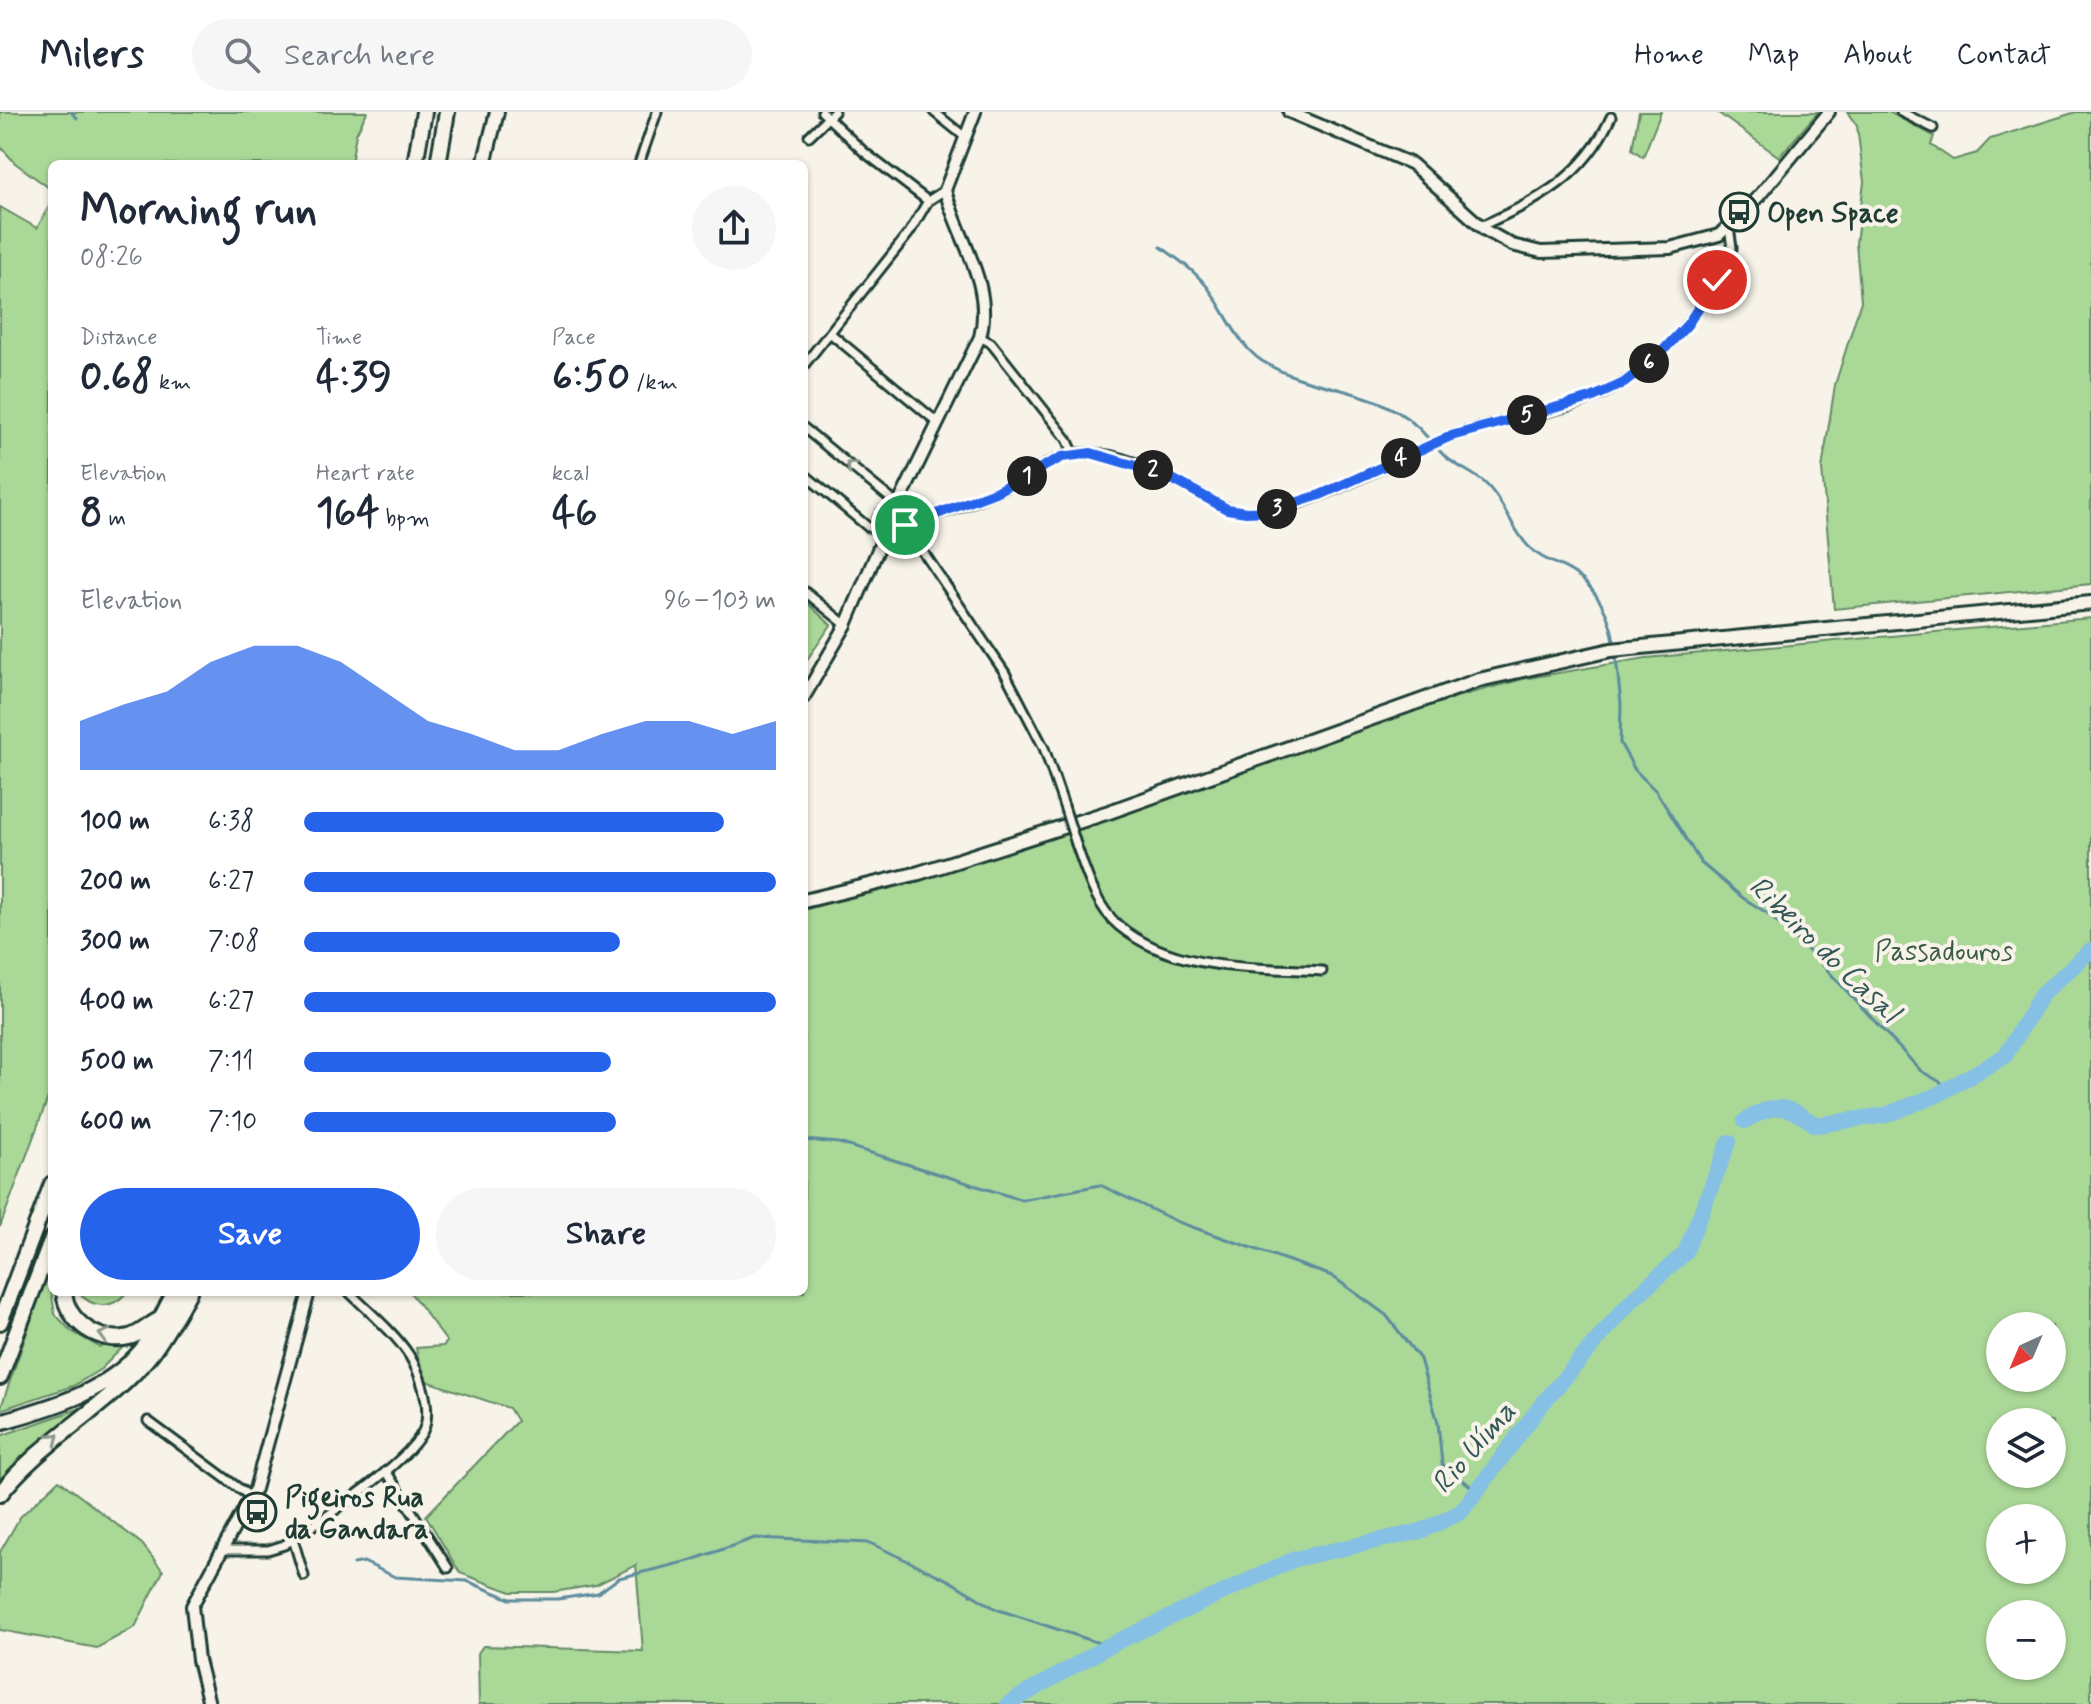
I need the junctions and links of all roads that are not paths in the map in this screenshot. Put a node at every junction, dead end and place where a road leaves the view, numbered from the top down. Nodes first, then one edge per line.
1 (424, 112) edge
2 (447, 112) edge
3 (497, 112) edge
4 (657, 112) edge
5 (934, 112) edge
6 (975, 112) edge
7 (1289, 112) edge
8 (1829, 112) edge
9 (1901, 112) edge
10 (828, 114) edge
11 (1611, 117) dead end
12 (1933, 128) dead end
13 (809, 136) dead end
14 (965, 137) junction
15 (416, 160) edge
16 (439, 160) edge
17 (485, 160) edge
18 (640, 160) edge
19 (945, 190) junction
20 (928, 201) junction
21 (1481, 226) junction
22 (1729, 227) junction
23 (830, 333) junction
24 (980, 337) junction
25 (808, 360) edge
26 (937, 422) junction
27 (808, 431) edge
28 (1074, 454) junction
29 (808, 477) edge
30 (894, 509) junction
31 (905, 523) junction
32 (883, 531) junction
33 (808, 594) edge
34 (2091, 603) edge
35 (846, 625) junction
36 (808, 690) edge
37 (808, 900) edge
38 (1322, 971) dead end
39 (48, 1195) edge
40 (48, 1250) edge
41 (66, 1296) edge
42 (173, 1296) edge
43 (187, 1296) edge
44 (308, 1296) edge
45 (353, 1296) edge
46 (160, 1318) junction
47 (0, 1322) edge
48 (0, 1377) edge
49 (121, 1385) junction
50 (148, 1421) dead end
51 (0, 1422) edge
52 (0, 1430) edge
53 (386, 1471) junction
54 (0, 1494) edge
55 (252, 1498) junction
56 (293, 1539) junction
57 (222, 1550) junction
58 (448, 1568) dead end
59 (304, 1576) dead end
60 (209, 1704) edge

1 - 15 highway
2 - 16 highway
3 - 17 main road
4 - 18 street
5 - 14 street
6 - 14 main road
7 - 21 main road
8 - 22 main road
9 - 12 street
10 - 13 street
10 - 20 street
11 - 21 street
14 - 19 main road
19 - 20 street
19 - 24 main road
20 - 23 street
21 - 22 main road
22 - 28 street
23 - 25 street
23 - 26 street
24 - 26 main road
24 - 28 street
26 - 30 main road
30 -> 27 street
28 - 31 street
29 - 32 street
30 - 31 main road
30 - 32 main road
31 - 32 main road
31 - 38 street, bridge
32 - 35 main road
33 - 35 street
34 - 37 main road
35 - 36 main road
39 - 47 highway
40 - 48 highway
46 -> 41 highway
42 - 46 highway
43 - 49 highway
44 - 55 main road
45 - 53 street
46 - 51 highway
49 - 52 highway
54 -> 49 highway
50 - 55 street
53 - 56 street
53 - 58 street
55 - 57 main road
56 - 57 street
56 - 59 street
57 - 60 main road

